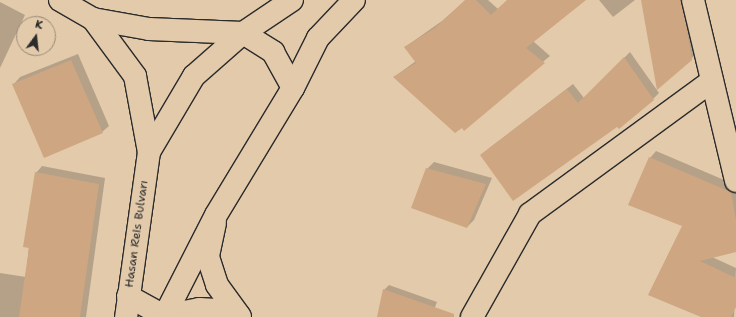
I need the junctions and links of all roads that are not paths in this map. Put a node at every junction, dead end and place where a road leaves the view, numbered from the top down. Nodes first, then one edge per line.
1 (60, 0) edge
2 (292, 0) edge
3 (354, 0) edge
4 (693, 0) edge
5 (93, 19) junction
6 (243, 33) junction
7 (712, 81) junction
8 (294, 88) junction
9 (149, 152) junction
10 (736, 181) edge
11 (216, 215) junction
12 (127, 307) edge
13 (164, 316) edge
14 (239, 316) edge
15 (472, 317) edge

1 - 5 street
2 - 6 street
3 - 8 street
4 - 7 street
5 - 6 street
5 - 9 street
6 - 8 street
6 - 9 street
7 - 10 street
7 - 15 street
8 - 11 street
9 - 12 street, Hasan Reis Bulvarı
11 - 13 street
11 - 14 street
12 - 13 street
13 - 14 street

